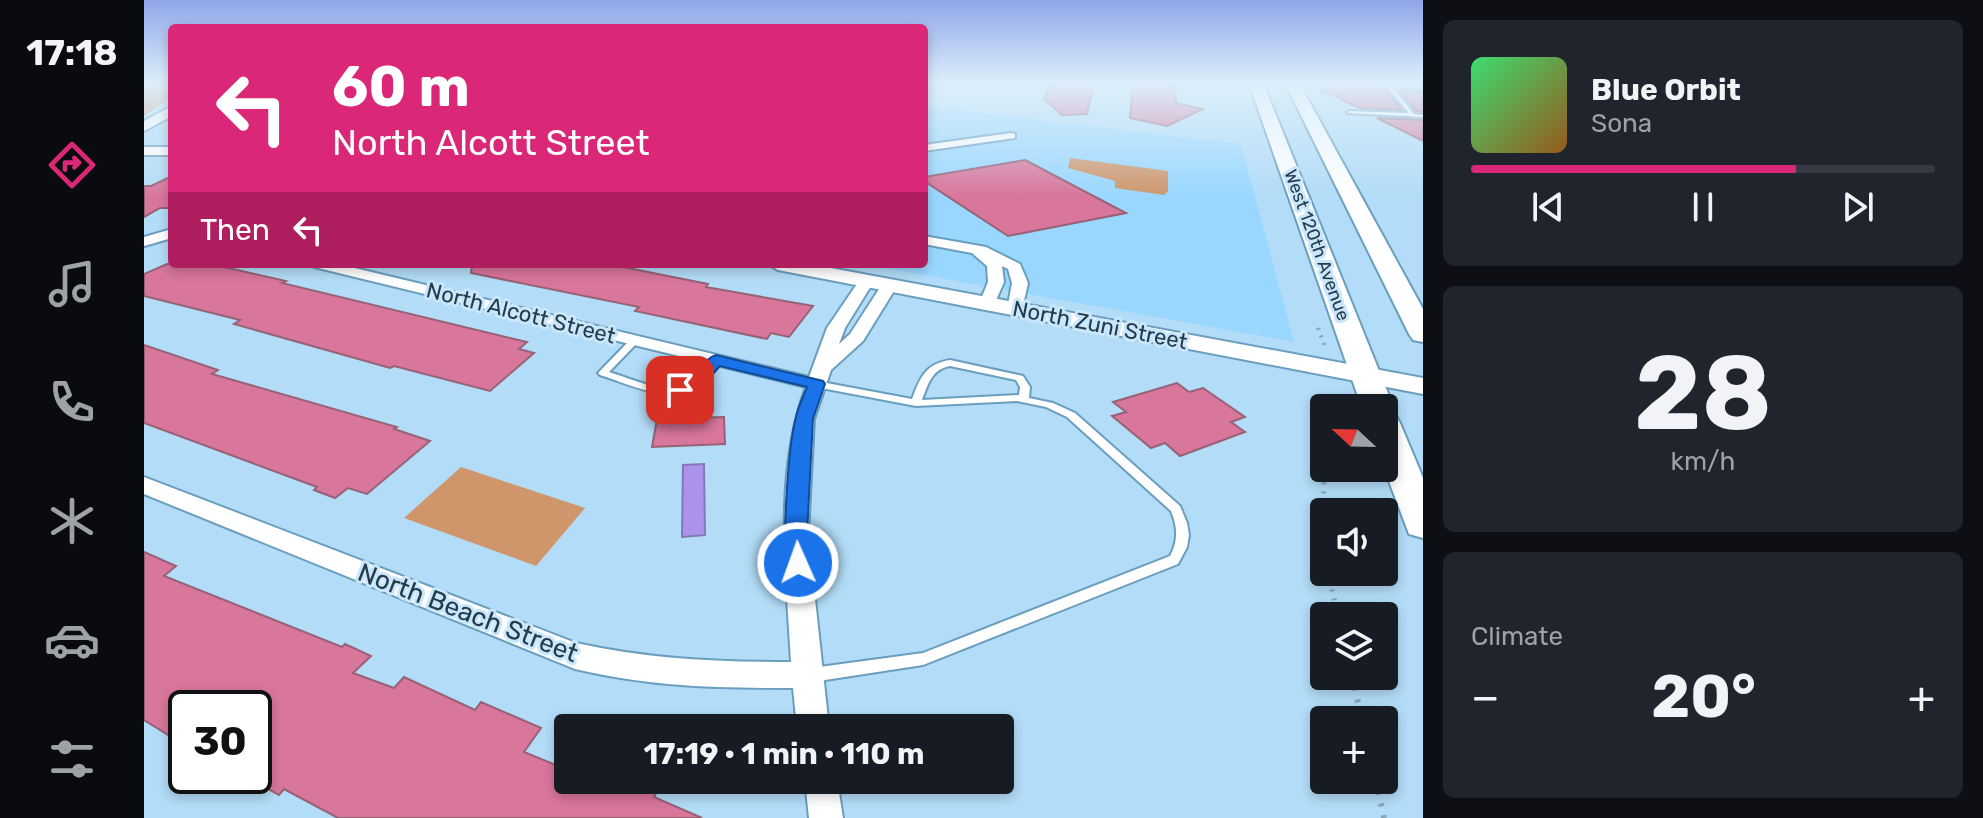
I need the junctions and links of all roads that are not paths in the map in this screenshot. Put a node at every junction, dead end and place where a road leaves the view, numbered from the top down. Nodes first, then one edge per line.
1 (1270, 121) edge
2 (1312, 123) edge
3 (1011, 136) dead end
4 (928, 147) edge
5 (144, 151) edge
6 (168, 151) edge
7 (168, 234) edge
8 (928, 241) edge
9 (144, 242) edge
10 (167, 245) edge
11 (968, 247) junction
12 (144, 250) edge
13 (336, 268) edge
14 (799, 268) edge
15 (866, 281) junction
16 (889, 286) junction
17 (987, 304) junction
18 (1015, 310) junction
19 (1423, 334) edge
20 (635, 340) junction
21 (716, 360) junction
22 (1365, 375) junction
23 (820, 376) junction
24 (1423, 386) edge
25 (1372, 394) edge
26 (1024, 399) junction
27 (916, 403) junction
28 (1398, 459) edge
29 (144, 485) edge
30 (1423, 524) edge
31 (806, 675) junction
32 (811, 714) edge
33 (823, 794) edge
34 (826, 818) edge

1 - 22 main road, West 120th Avenue
2 - 19 main road, West 120th Avenue
3 - 4 street
5 - 6 street
7 - 9 street
8 - 11 street
10 - 12 street
11 - 17 street
11 - 18 street
13 - 20 street, North Alcott Street
14 - 15 street, North Zuni Street
15 - 16 street, North Zuni Street
15 - 23 street
16 - 17 street, North Zuni Street
16 - 23 street
17 - 18 street, North Zuni Street
18 - 22 street, North Zuni Street
20 - 21 street, North Alcott Street
20 - 21 lane
21 - 23 street, North Alcott Street
22 - 24 street, North Zuni Street
22 - 25 main road, West 120th Avenue
23 - 27 lane
23 - 31 street
26 - 27 lane
26 - 27 lane
26 - 31 lane
28 - 30 main road
29 - 31 street, North Beach Street
31 - 32 street
33 - 34 street

